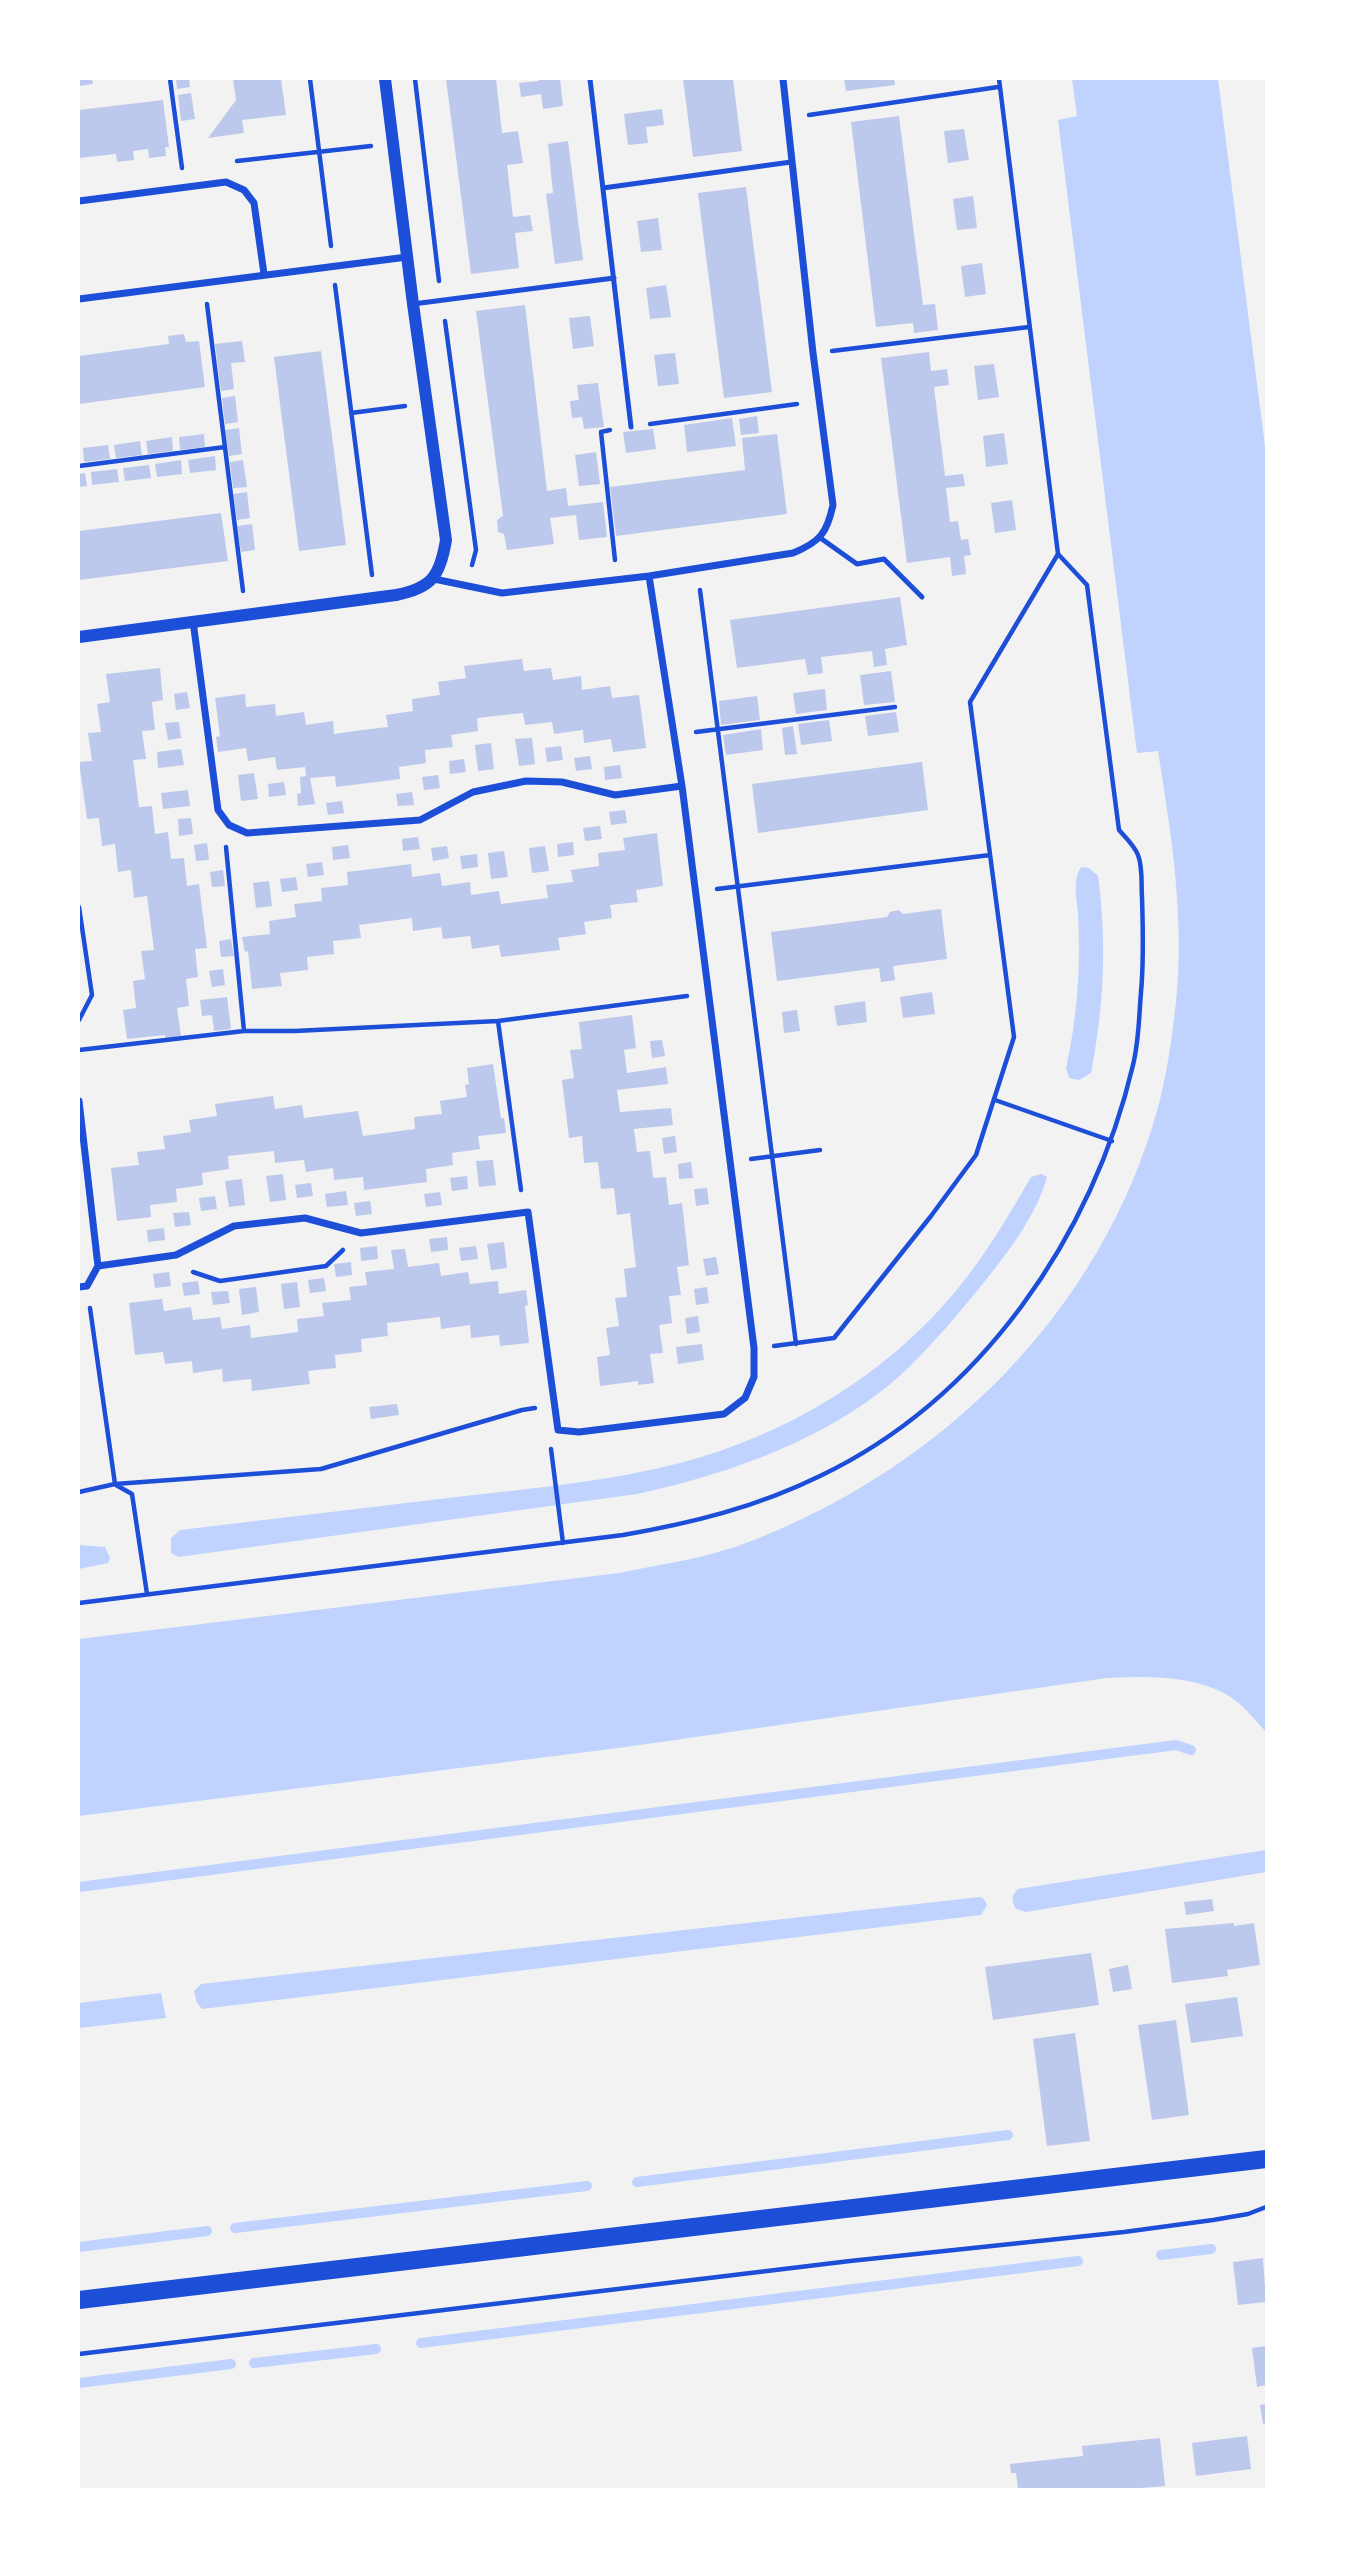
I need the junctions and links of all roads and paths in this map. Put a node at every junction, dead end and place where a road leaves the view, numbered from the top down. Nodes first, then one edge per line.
1 (170, 79) edge
2 (310, 79) edge
3 (384, 79) edge
4 (415, 79) edge
5 (590, 79) edge
6 (783, 79) edge
7 (999, 79) edge
8 (998, 87) junction
9 (787, 118) junction
10 (392, 143) junction
11 (320, 151) junction
12 (791, 162) junction
13 (226, 182) junction
14 (184, 187) junction
15 (603, 188) junction
16 (79, 201) edge
17 (407, 257) junction
18 (333, 266) junction
19 (264, 274) junction
20 (614, 278) junction
21 (204, 282) junction
22 (79, 299) edge
23 (442, 300) junction
24 (413, 304) junction
25 (1029, 327) junction
26 (813, 354) junction
27 (819, 401) junction
28 (427, 404) junction
29 (351, 413) junction
30 (631, 427) junction
31 (225, 447) junction
32 (79, 466) edge
33 (819, 537) junction
34 (1058, 554) junction
35 (698, 568) junction
36 (649, 576) junction
37 (434, 579) junction
38 (618, 580) junction
39 (466, 586) junction
40 (375, 597) junction
41 (922, 597) dead end
42 (246, 615) junction
43 (193, 621) junction
44 (79, 637) edge
45 (895, 706) dead end
46 (718, 730) junction
47 (674, 735) junction
48 (681, 786) junction
49 (229, 825) junction
50 (990, 855) junction
51 (739, 886) junction
52 (695, 892) junction
53 (79, 907) edge
54 (708, 993) junction
55 (79, 1020) edge
56 (498, 1021) junction
57 (244, 1031) junction
58 (79, 1050) edge
59 (995, 1100) junction
60 (79, 1101) edge
61 (1112, 1141) junction
62 (820, 1150) dead end
63 (773, 1156) junction
64 (730, 1162) junction
65 (524, 1213) junction
66 (361, 1233) junction
67 (173, 1255) junction
68 (98, 1266) junction
69 (83, 1286) edge
70 (796, 1343) junction
71 (754, 1348) junction
72 (554, 1405) junction
73 (553, 1469) dead end
74 (115, 1484) junction
75 (79, 1492) edge
76 (563, 1543) junction
77 (147, 1594) junction
78 (79, 1603) edge
79 (1266, 2160) edge
80 (1266, 2207) edge
81 (79, 2300) edge
82 (79, 2354) edge

1 - 14 path
2 - 11 path
3 - 10 street
4 - 23 path
5 - 15 lane
6 - 9 street
7 - 8 path
8 - 9 path
8 - 25 path
9 - 12 street
10 - 11 path
10 - 17 street
11 - 13 path
11 - 18 path
12 - 15 lane
12 - 26 street
13 - 14 street
13 - 19 street
14 - 16 street
15 - 20 lane
17 - 18 street
17 - 24 street
18 - 19 street
18 - 29 path
19 - 21 street
20 - 23 lane
20 - 30 lane
21 - 22 street
21 - 31 path
23 - 24 lane
23 - 39 path
24 - 28 street
25 - 26 path
25 - 34 path
26 - 27 street
27 - 30 path
27 - 33 street
28 - 29 path
28 - 37 street
29 - 40 path
30 - 38 path
31 - 32 path
31 - 42 path
33 - 35 street
33 - 41 lane
34 - 50 path
34 - 61 path
35 - 36 street
35 - 46 path
36 - 38 street
36 - 47 street
37 - 39 street
37 - 40 street
38 - 39 street
40 - 42 street
42 - 43 street
43 - 44 street
43 - 49 street
45 - 46 path
46 - 47 path
46 - 51 path
47 - 48 street
48 - 49 street
48 - 52 street
49 - 57 path
50 - 51 path
50 - 59 path
51 - 52 path
51 - 63 path
52 - 54 street
53 - 55 path
54 - 56 path
54 - 64 street
56 - 57 path
56 - 65 path
57 - 58 path
59 - 61 path
59 - 70 path
60 - 68 street
61 - 76 path
62 - 63 path
63 - 64 path
63 - 70 path
64 - 71 street
65 - 66 street
65 - 72 street
66 - 67 street
66 - 67 path
67 - 68 street
68 - 69 street
69 - 74 path
70 - 71 path
71 - 72 street
72 - 74 path
73 - 76 path
74 - 75 path
74 - 77 path
76 - 77 path
77 - 78 path
79 - 81 main road
80 - 82 path

